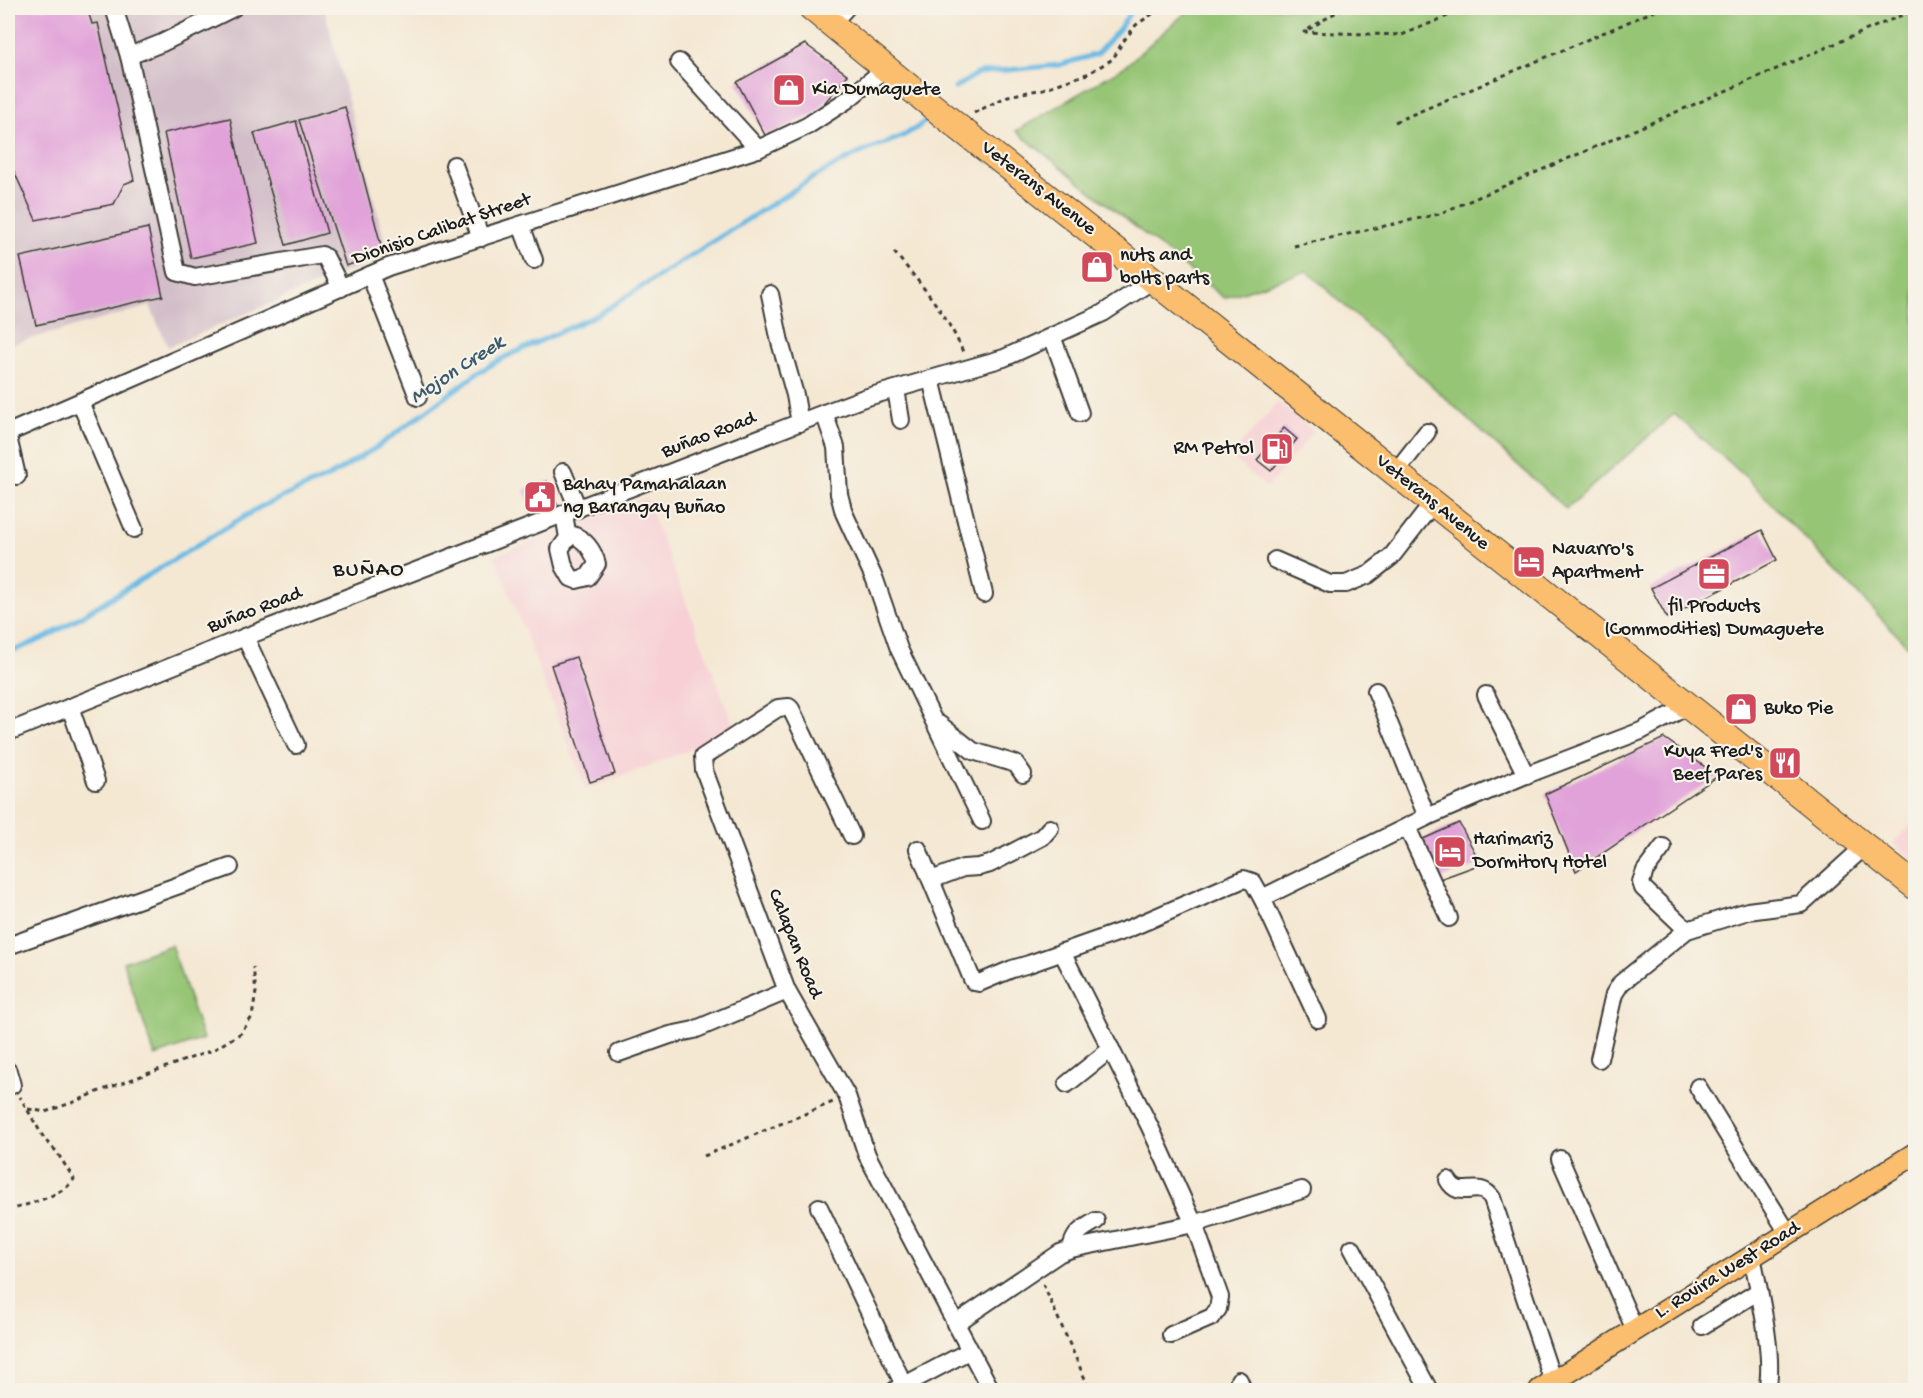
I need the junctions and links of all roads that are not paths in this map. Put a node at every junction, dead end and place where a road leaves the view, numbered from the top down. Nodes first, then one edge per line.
1 (114, 8) edge
2 (233, 8) edge
3 (812, 8) edge
4 (839, 16) edge
5 (129, 56) junction
6 (679, 62) dead end
7 (886, 68) junction
8 (758, 149) junction
9 (454, 165) dead end
10 (521, 225) junction
11 (481, 238) junction
12 (534, 260) dead end
13 (370, 275) junction
14 (1153, 280) junction
15 (340, 288) junction
16 (770, 294) dead end
17 (1052, 336) junction
18 (931, 379) junction
19 (896, 389) junction
20 (418, 397) dead end
21 (80, 402) junction
22 (824, 413) junction
23 (1080, 413) dead end
24 (901, 420) dead end
25 (800, 423) junction
26 (1427, 432) dead end
27 (8, 435) edge
28 (563, 472) dead end
29 (1395, 473) junction
30 (17, 476) dead end
31 (1433, 504) junction
32 (571, 512) junction
33 (134, 529) dead end
34 (568, 538) dead end
35 (1275, 560) dead end
36 (984, 594) dead end
37 (245, 637) junction
38 (1376, 691) dead end
39 (1486, 695) dead end
40 (1688, 706) junction
41 (70, 707) junction
42 (933, 719) junction
43 (8, 732) edge
44 (296, 745) dead end
45 (1023, 774) dead end
46 (1526, 775) junction
47 (96, 781) dead end
48 (1427, 817) junction
49 (982, 821) dead end
50 (1407, 827) junction
51 (1050, 828) dead end
52 (852, 836) dead end
53 (1865, 846) junction
54 (1664, 847) dead end
55 (918, 849) dead end
56 (230, 867) dead end
57 (931, 880) junction
58 (1916, 887) edge
59 (1262, 898) junction
60 (1449, 918) dead end
61 (1687, 930) junction
62 (8, 946) edge
63 (1062, 952) junction
64 (787, 991) junction
65 (1318, 1019) dead end
66 (1111, 1049) junction
67 (619, 1053) dead end
68 (1599, 1059) dead end
69 (1067, 1084) dead end
70 (1698, 1087) dead end
71 (1916, 1153) edge
72 (1560, 1159) dead end
73 (1448, 1180) dead end
74 (1302, 1190) dead end
75 (819, 1208) dead end
76 (1096, 1221) dead end
77 (1194, 1224) junction
78 (1788, 1233) junction
79 (1352, 1248) dead end
80 (1071, 1249) junction
81 (1752, 1256) junction
82 (1759, 1291) junction
83 (955, 1324) junction
84 (1702, 1326) dead end
85 (1635, 1330) junction
86 (1171, 1335) dead end
87 (969, 1351) junction
88 (1546, 1387) edge
89 (899, 1388) edge
90 (991, 1390) edge
91 (1429, 1390) edge
92 (1767, 1390) edge

1 - 5 street
2 - 5 street
3 - 4 highway, Veterans Avenue
4 - 7 highway, Veterans Avenue
5 - 15 street
6 - 8 street
7 - 8 street, Dionisio Calibat Street
7 - 14 highway, Veterans Avenue
8 - 10 street, Dionisio Calibat Street
9 - 11 street
10 - 11 street, Dionisio Calibat Street
10 - 12 street
11 - 13 street, Dionisio Calibat Street
13 - 15 street, Dionisio Calibat Street
13 - 20 street
14 - 17 street, Buñao Road
14 - 29 highway, Veterans Avenue
15 - 21 street, Dionisio Calibat Street
16 - 25 street
17 - 18 street, Buñao Road
17 - 23 street
18 - 19 street, Buñao Road
18 - 36 street
19 - 22 street, Buñao Road
19 - 24 street
21 - 27 street, Dionisio Calibat Street
21 - 33 street
22 - 25 street, Buñao Road
22 - 42 street
25 - 32 street, Buñao Road
26 - 29 street
27 - 30 street
28 - 32 street
29 - 31 highway, Veterans Avenue
31 - 35 street
31 - 40 highway, Veterans Avenue
32 - 34 street
32 - 37 street, Buñao Road
37 - 41 street, Buñao Road
37 - 44 street
38 - 48 street
39 - 46 street
40 - 46 street
40 - 53 highway, Veterans Avenue
41 - 43 street, Buñao Road
41 - 47 street
42 - 45 street
42 - 49 street
46 - 48 street
48 - 50 street
50 - 59 street
50 - 60 street
51 - 57 street
52 - 64 street, Calapan Road
53 - 58 highway, Veterans Avenue
53 - 61 street
54 - 61 street
55 - 57 street
56 - 62 street
57 - 63 street
59 - 63 street
59 - 65 street
61 - 68 street
63 - 66 street
64 - 67 street
64 - 83 street, Calapan Road
66 - 69 street
66 - 77 street
70 - 78 street
71 - 78 main road, L. Rovira West Road
72 - 85 street
73 - 88 street
74 - 77 street
75 - 89 street
76 - 80 street
77 - 80 street
77 - 86 street
78 - 81 main road, L. Rovira West Road
79 - 91 street
80 - 83 street
81 - 82 street
81 - 85 main road, L. Rovira West Road
82 - 84 street
82 - 92 street
83 - 87 street, Calapan Road
85 - 88 main road, L. Rovira West Road
87 - 89 street
87 - 90 street, Calapan Road

